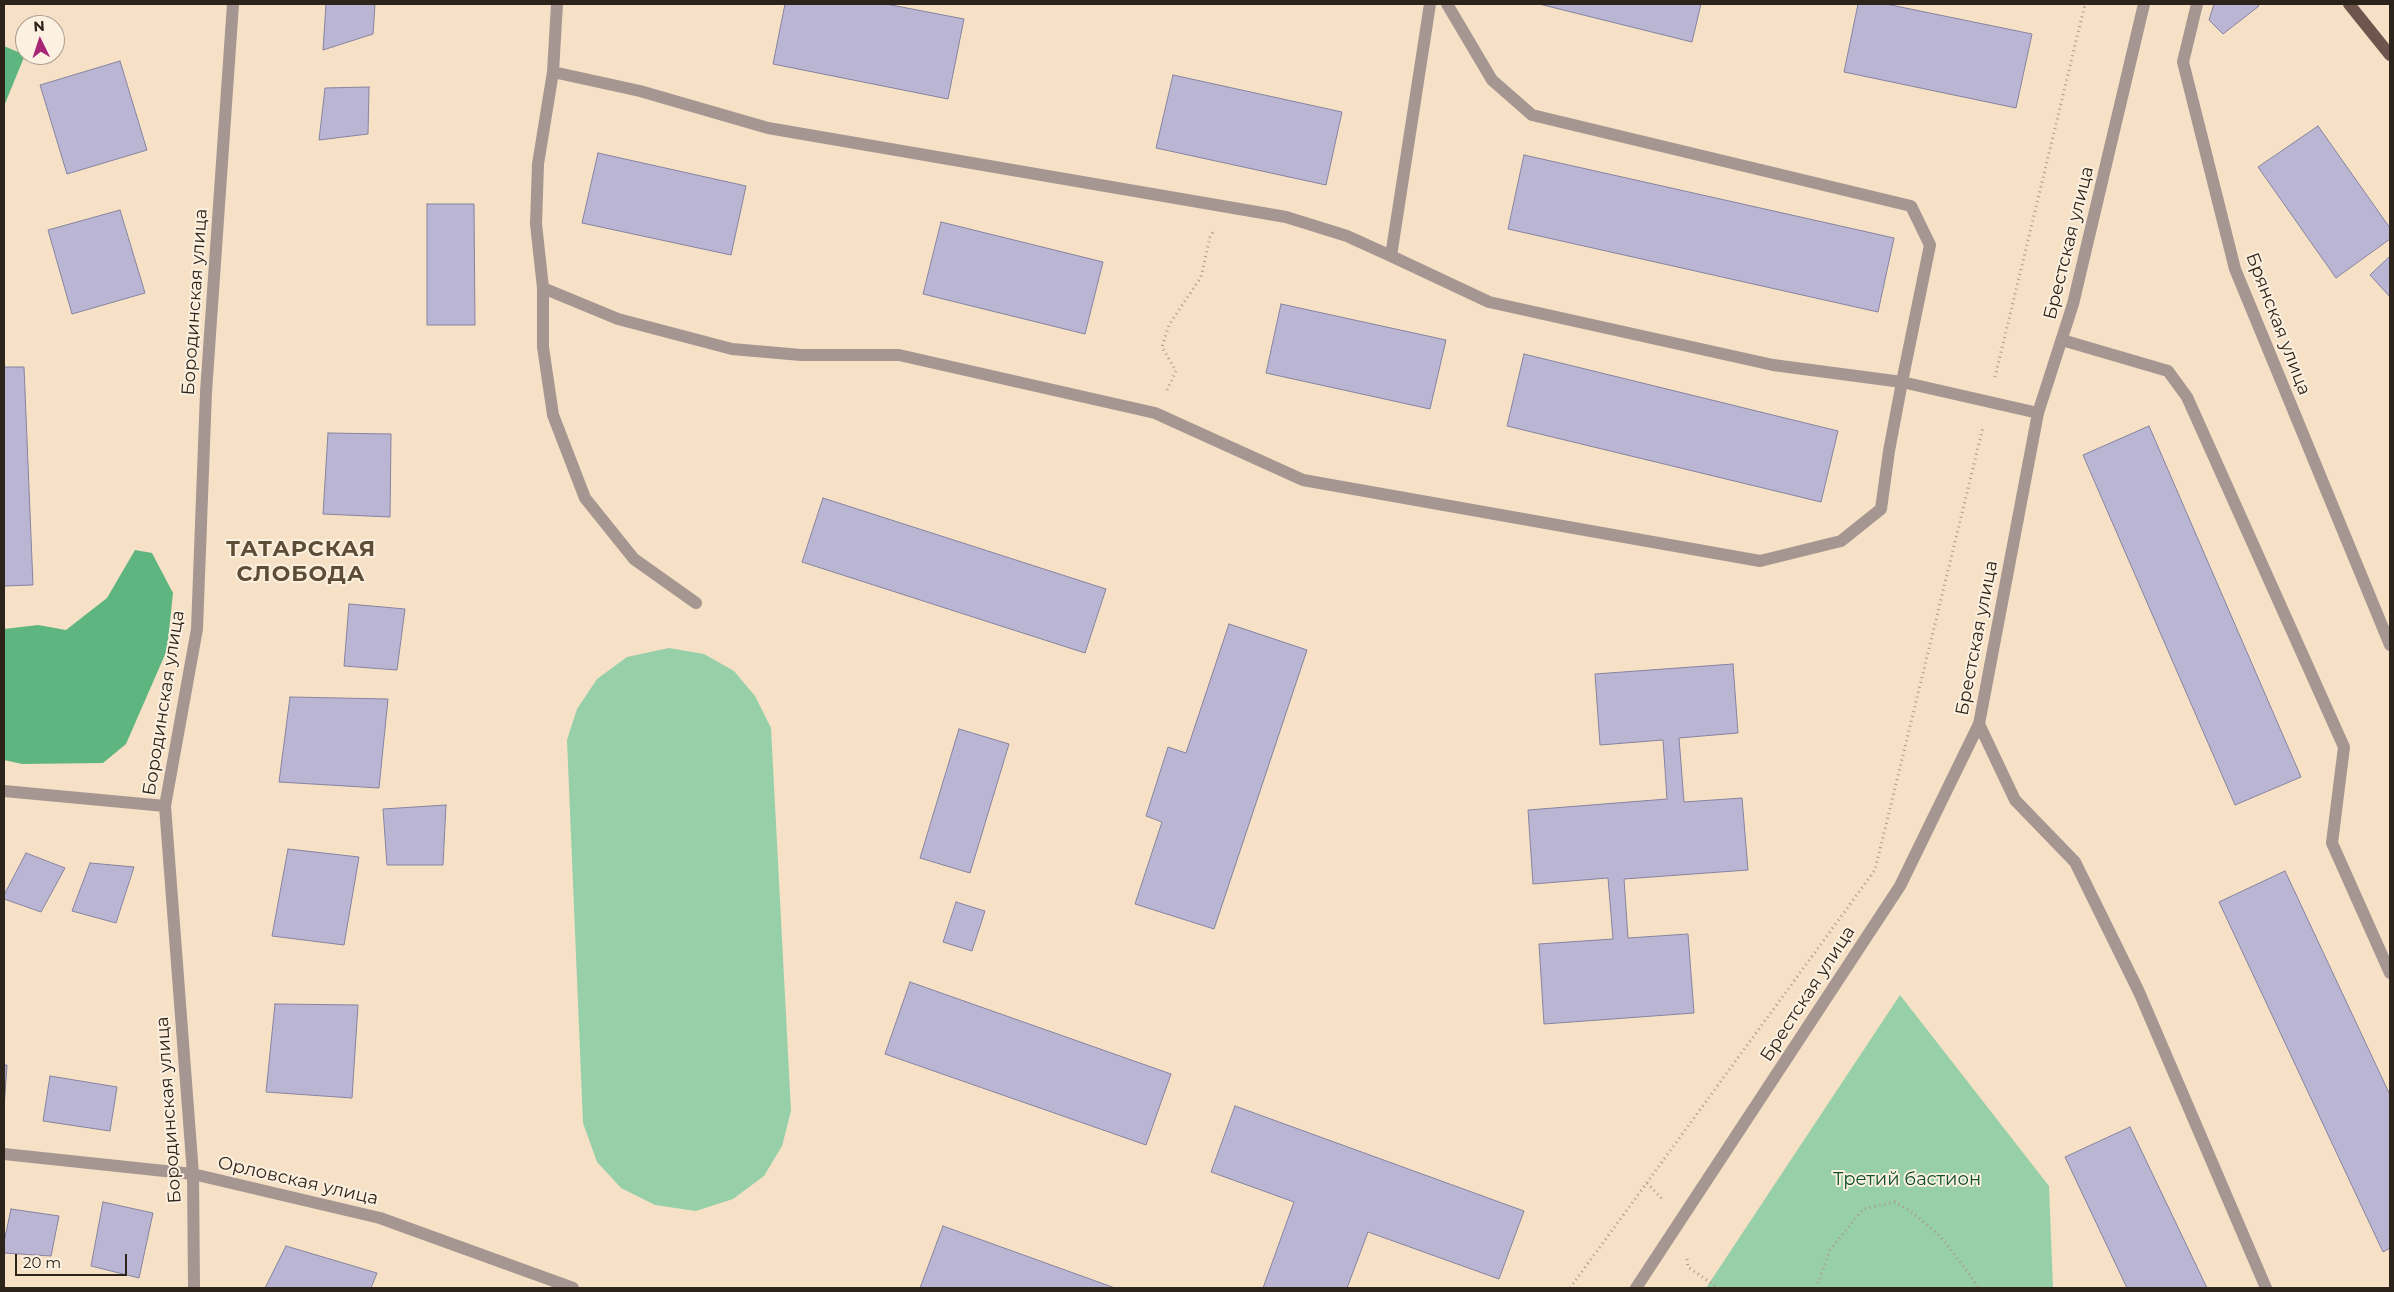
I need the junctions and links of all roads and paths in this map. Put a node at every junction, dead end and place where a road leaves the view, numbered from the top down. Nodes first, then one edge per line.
1 (233, 4) edge
2 (557, 4) edge
3 (1430, 4) edge
4 (1447, 4) edge
5 (2085, 4) edge
6 (2144, 4) edge
7 (2197, 4) edge
8 (2349, 4) edge
9 (2390, 55) edge
10 (553, 72) junction
11 (1218, 223) dead end
12 (1391, 256) junction
13 (543, 288) junction
14 (2062, 340) junction
15 (1902, 382) junction
16 (1989, 402) junction
17 (1155, 413) junction
18 (2038, 413) junction
19 (696, 603) dead end
20 (2390, 645) edge
21 (1979, 724) junction
22 (4, 791) edge
23 (165, 806) junction
24 (2390, 973) edge
25 (4, 1154) edge
26 (193, 1174) junction
27 (194, 1288) edge
28 (573, 1288) edge
29 (1570, 1288) edge
30 (1636, 1288) edge
31 (1816, 1288) edge
32 (1978, 1288) edge
33 (2266, 1288) edge

1 - 23 street, Бородинская улица
2 - 10 street
3 - 12 street
4 - 15 street
5 - 16 path
6 - 14 street, Брестская улица
7 - 20 street, Брянская улица
8 - 9 main road
10 - 12 street
10 - 13 street
11 - 17 path
12 - 15 street
13 - 17 street
13 - 19 street
14 - 18 street, Брестская улица
14 - 24 street
15 - 16 street
15 - 17 street
16 - 18 street
16 - 29 path
18 - 21 street, Брестская улица
21 - 30 street, Брестская улица
21 - 33 street
22 - 23 street
23 - 26 street, Бородинская улица
25 - 26 street, Орловская улица
26 - 27 street, Бородинская улица
26 - 28 street, Орловская улица
31 - 32 path

